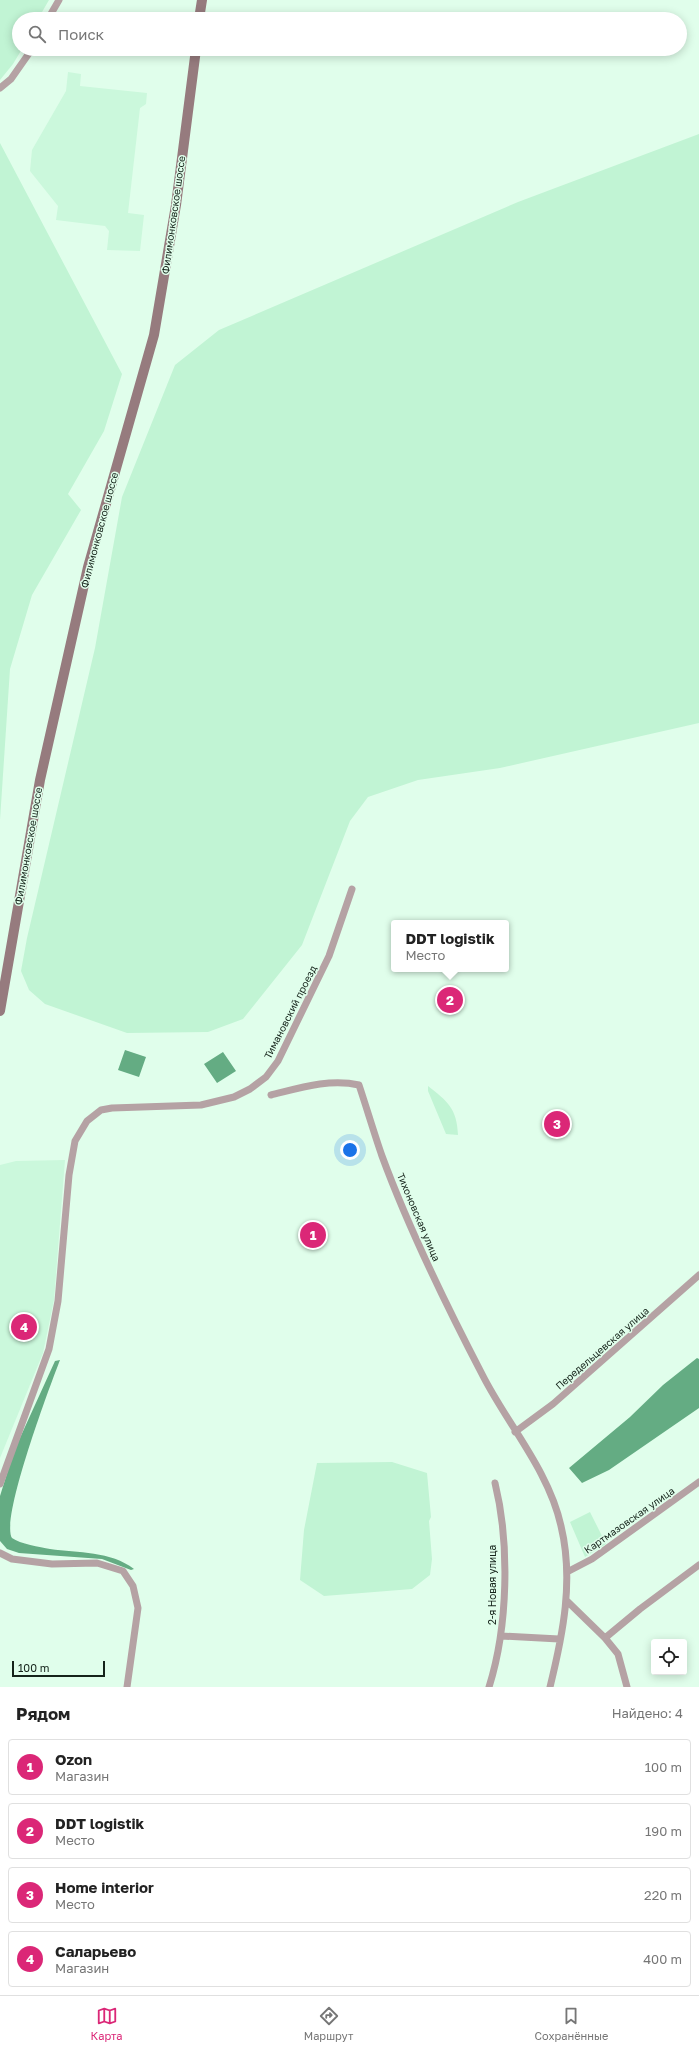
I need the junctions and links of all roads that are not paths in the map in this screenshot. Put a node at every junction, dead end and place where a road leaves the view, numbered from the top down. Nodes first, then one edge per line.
1 (59, 0) edge
2 (202, 0) edge
3 (52, 12) edge
4 (200, 12) edge
5 (27, 56) edge
6 (195, 56) edge
7 (0, 88) edge
8 (352, 889) dead end
9 (0, 1011) edge
10 (271, 1095) dead end
11 (699, 1275) edge
12 (515, 1432) junction
13 (699, 1482) edge
14 (495, 1483) dead end
15 (0, 1484) edge
16 (0, 1554) edge
17 (699, 1564) edge
18 (567, 1572) junction
19 (567, 1601) junction
20 (501, 1636) junction
21 (605, 1638) junction
22 (559, 1639) junction
23 (127, 1687) edge
24 (489, 1687) edge
25 (550, 1687) edge
26 (628, 1687) edge

1 - 3 street
2 - 4 main road
5 - 7 street
6 - 9 main road, Филимонковское шоссе
8 - 15 street, Тимановский проезд
10 - 12 street, Тихоновская улица
11 - 12 street, Передельцевская улица
12 - 18 street
13 - 18 street, Картмазовская улица
14 - 20 street, 2-я Новая улица
16 - 23 street
17 - 21 street
18 - 19 street
19 - 21 street
19 - 22 street
20 - 22 street
20 - 24 street, 2-я Новая улица
21 - 26 street
22 - 25 street

